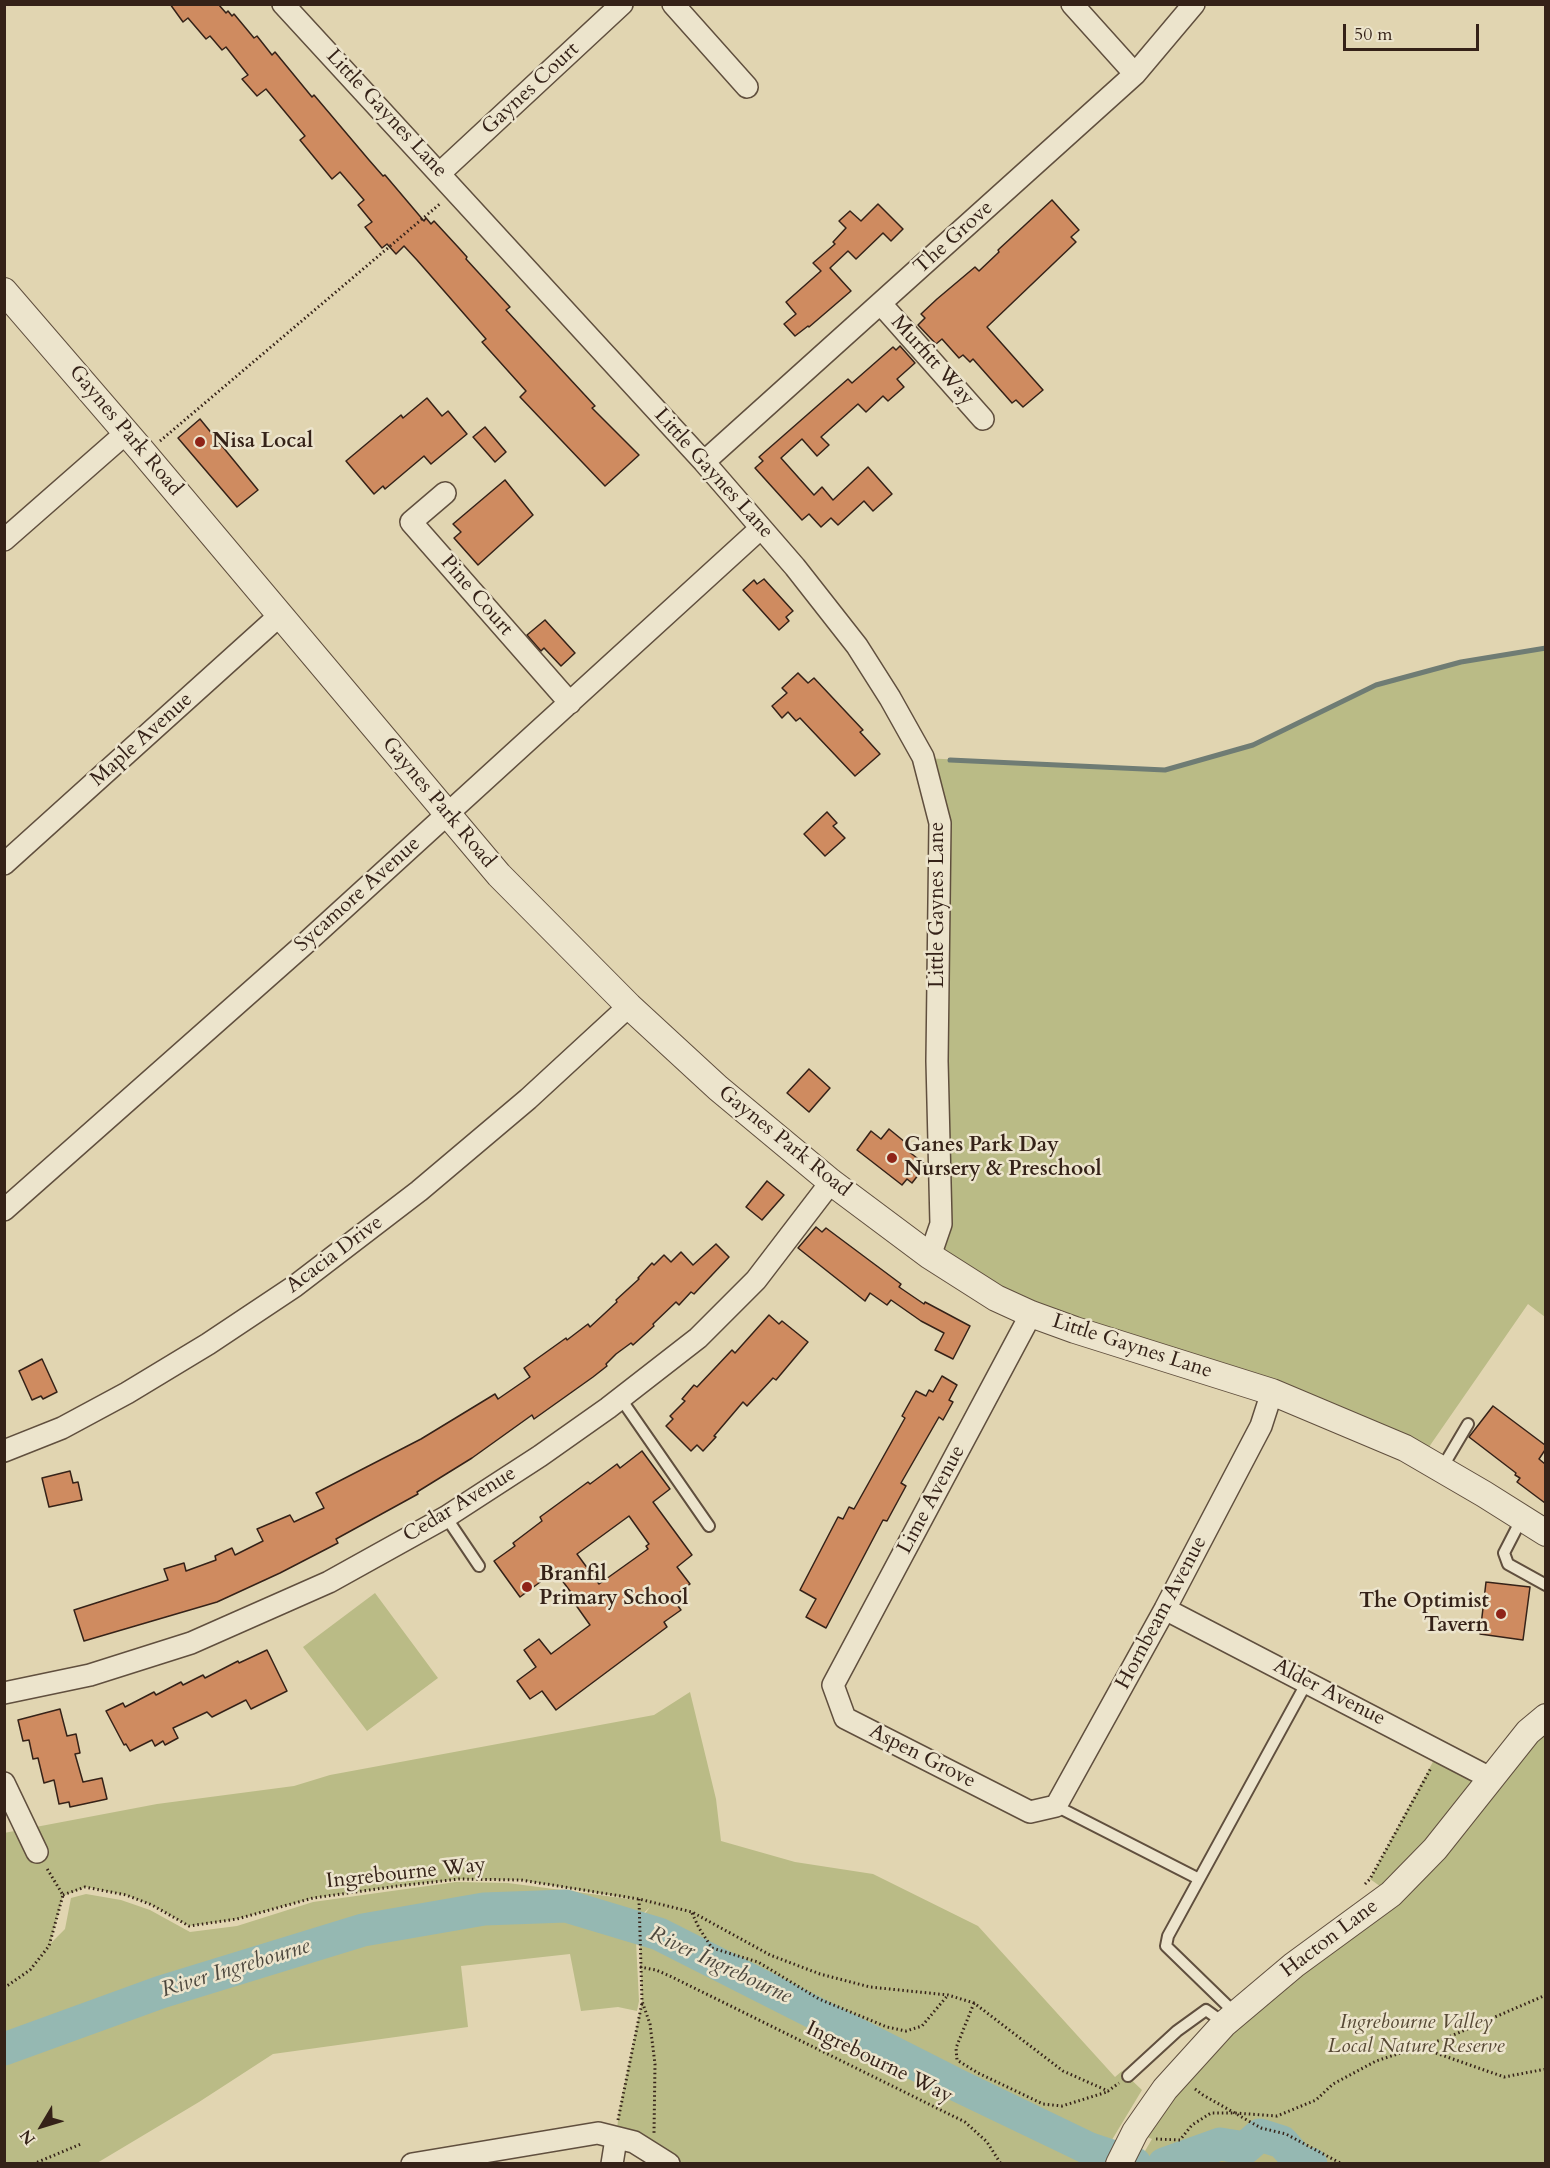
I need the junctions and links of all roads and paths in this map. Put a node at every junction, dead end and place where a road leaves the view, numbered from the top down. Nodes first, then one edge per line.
1 (283, 4) edge
2 (622, 4) edge
3 (673, 4) edge
4 (1072, 4) edge
5 (1194, 4) edge
6 (1135, 74) junction
7 (747, 87) dead end
8 (440, 173) junction
9 (456, 191) junction
10 (4, 291) edge
11 (881, 304) junction
12 (983, 418) dead end
13 (134, 442) junction
14 (704, 462) junction
15 (445, 493) dead end
16 (761, 528) junction
17 (4, 540) edge
18 (279, 616) junction
19 (570, 703) junction
20 (447, 815) junction
21 (4, 864) edge
22 (629, 1006) junction
23 (831, 1182) junction
24 (4, 1210) edge
25 (930, 1256) junction
26 (1030, 1314) junction
27 (1272, 1392) junction
28 (621, 1399) junction
29 (1468, 1424) dead end
30 (4, 1451) edge
31 (1442, 1468) junction
32 (446, 1517) junction
33 (1538, 1524) edge
34 (709, 1526) dead end
35 (479, 1566) dead end
36 (1545, 1585) edge
37 (1166, 1609) junction
38 (1307, 1682) junction
39 (833, 1685) joint
40 (4, 1693) edge
41 (1545, 1701) edge
42 (1537, 1724) edge
43 (1440, 1750) junction
44 (1492, 1779) junction
45 (4, 1783) edge
46 (1056, 1806) junction
47 (37, 1852) joint
48 (1199, 1879) junction
49 (1362, 1887) dead end
50 (63, 1895) junction
51 (639, 1899) junction
52 (692, 1912) junction
53 (640, 1967) junction
54 (4, 1988) edge
55 (1545, 1994) edge
56 (948, 1995) junction
57 (642, 2001) junction
58 (974, 2003) junction
59 (1230, 2019) junction
60 (1419, 2047) junction
61 (1545, 2069) edge
62 (1179, 2074) junction
63 (1128, 2076) joint
64 (1108, 2091) junction
65 (1234, 2113) junction
66 (1135, 2132) junction
67 (616, 2139) junction
68 (81, 2144) dead end
69 (662, 2159) edge
70 (33, 2163) edge
71 (412, 2163) edge
72 (612, 2163) edge
73 (1001, 2163) edge
74 (1119, 2163) edge
75 (1223, 2163) edge
76 (1228, 2163) edge
77 (1342, 2163) edge

1 - 8 street, Little Gaynes Lane
2 - 8 street, Gaynes Court
3 - 7 street
4 - 6 street
5 - 6 street, The Grove
6 - 11 street, The Grove
8 - 9 street, Little Gaynes Lane
9 - 13 path
9 - 14 street, Little Gaynes Lane
10 - 13 street, Gaynes Park Road
11 - 12 street, Murfitt Way
11 - 14 street, The Grove
13 - 17 street
13 - 18 street, Gaynes Park Road
14 - 16 street, Little Gaynes Lane
15 - 19 street, Pine Court
16 - 19 street, Sycamore Avenue
16 - 25 street, Little Gaynes Lane
18 - 20 street, Gaynes Park Road
18 - 21 street, Maple Avenue
19 - 20 street, Sycamore Avenue
20 - 22 street, Gaynes Park Road
20 - 24 street, Sycamore Avenue
22 - 23 street, Gaynes Park Road
22 - 30 street, Acacia Drive
23 - 25 street, Gaynes Park Road
23 - 28 street, Cedar Avenue
25 - 26 street, Little Gaynes Lane
26 - 27 street, Little Gaynes Lane
26 - 39 street, Lime Avenue
27 - 31 street, Little Gaynes Lane
27 - 37 street, Hornbeam Avenue
28 - 32 street, Cedar Avenue
28 - 34 lane
29 - 31 lane
31 - 33 street, Little Gaynes Lane
32 - 35 lane
32 - 40 street, Cedar Avenue
33 - 36 lane
37 - 38 street, Alder Avenue
37 - 46 street, Hornbeam Avenue
38 - 43 street, Alder Avenue
38 - 48 lane
39 - 46 street, Aspen Grove
41 - 42 street
42 - 44 street, Hacton Lane
43 - 44 street, Alder Avenue
43 - 49 path
44 - 59 street, Hacton Lane
45 - 47 street
46 - 48 lane
47 - 50 path
48 - 59 lane
50 - 51 path, Ingrebourne Way
50 - 54 path
51 - 52 path, Ingrebourne Way
51 - 53 path
52 - 56 path, Ingrebourne Way
52 - 56 path
53 - 57 path
53 - 73 path, Ingrebourne Way
55 - 60 path
56 - 58 path, Ingrebourne Way
57 - 67 path
57 - 69 path
58 - 64 path
58 - 64 path
59 - 62 street, Hacton Lane
59 - 63 lane
60 - 61 path
60 - 65 path
62 - 65 path
62 - 66 street, Hacton Lane
63 - 64 path
65 - 66 path
65 - 77 path
66 - 74 street, Hacton Lane
67 - 69 street
67 - 71 street
67 - 72 street
68 - 70 path
75 - 76 path

